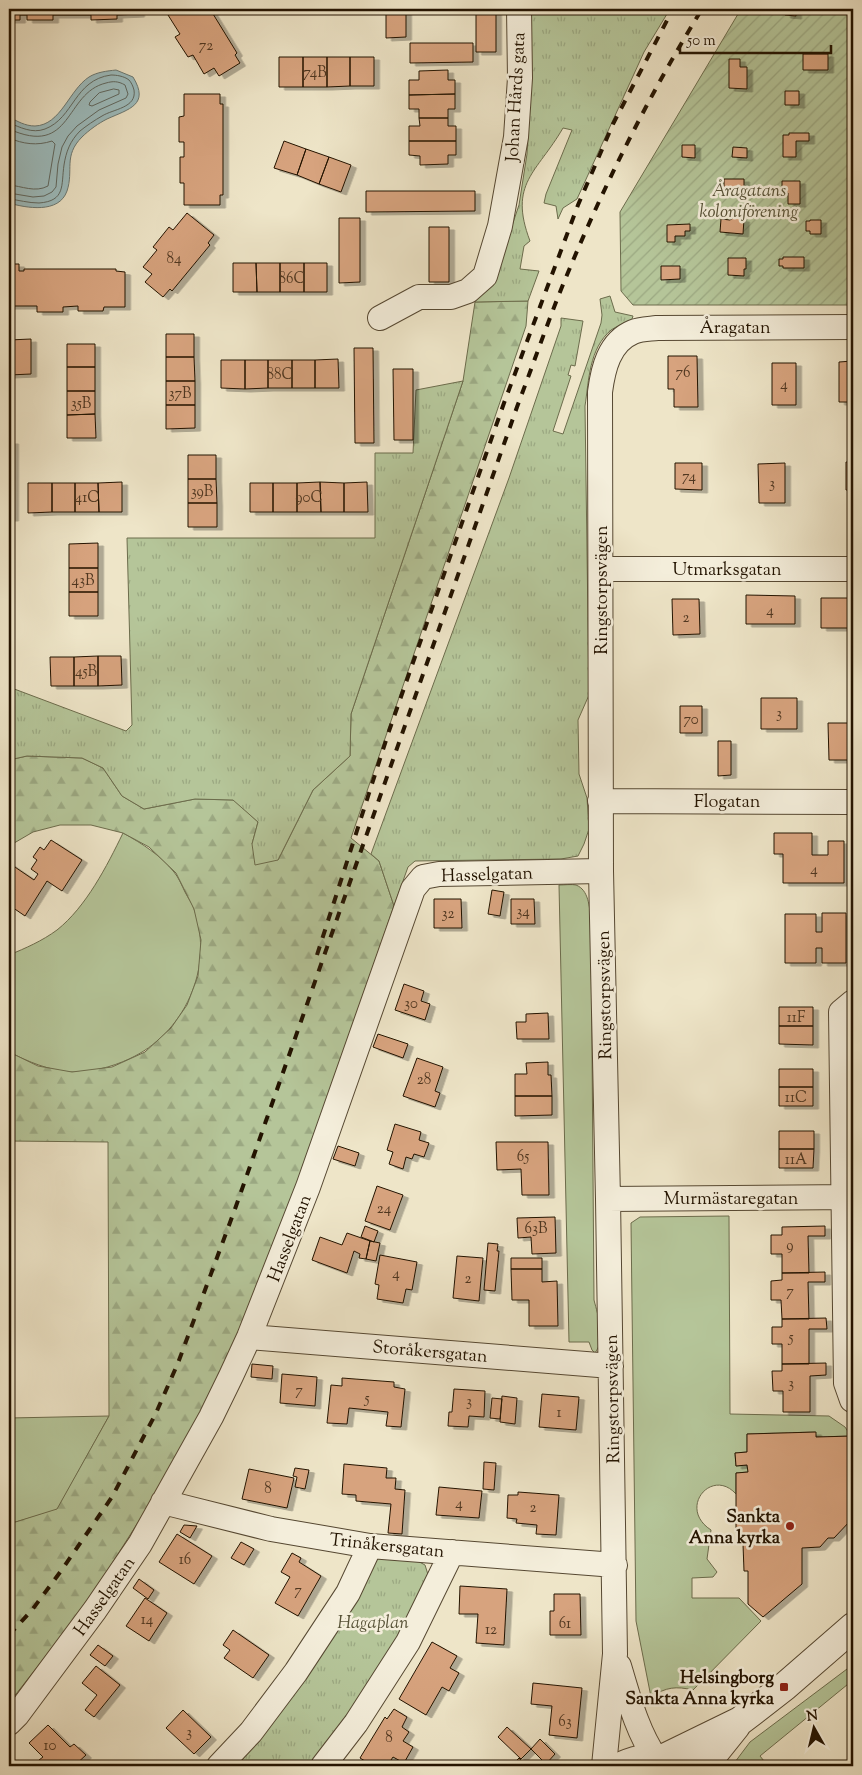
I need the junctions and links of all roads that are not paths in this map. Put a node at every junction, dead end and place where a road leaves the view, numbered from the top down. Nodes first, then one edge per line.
1 (519, 9) edge
2 (380, 318) dead end
3 (853, 327) edge
4 (620, 340) joint
5 (601, 569) junction
6 (853, 569) edge
7 (600, 801) junction
8 (853, 802) edge
9 (601, 871) junction
10 (853, 1002) edge
11 (848, 1197) edge
12 (608, 1199) junction
13 (249, 1337) junction
14 (612, 1366) junction
15 (852, 1400) dead end
16 (163, 1502) junction
17 (370, 1546) junction
18 (452, 1552) junction
19 (614, 1565) junction
20 (853, 1627) edge
21 (615, 1654) junction
22 (740, 1721) junction
23 (9, 1723) edge
24 (662, 1762) edge
25 (219, 1766) edge
26 (323, 1766) edge
27 (604, 1766) edge
28 (621, 1766) edge
29 (704, 1766) edge

1 - 2 street, Johan Hårds gata
3 - 4 street, Åragatan
4 - 5 street, Ringstorpsvägen
5 - 6 street, Utmarksgatan
5 - 7 street, Ringstorpsvägen
7 - 8 street, Flogatan
7 - 9 street, Ringstorpsvägen
9 - 12 street, Ringstorpsvägen
9 - 13 street, Hasselgatan
10 - 11 street
11 - 12 street, Murmästaregatan
11 - 15 street
12 - 14 street, Ringstorpsvägen
13 - 14 street, Storåkersgatan
13 - 16 street, Hasselgatan
14 - 19 street, Ringstorpsvägen
16 - 17 street, Trinåkersgatan
16 - 23 street, Hasselgatan
17 - 18 street, Trinåkersgatan
17 - 25 street
18 - 19 street, Trinåkersgatan
18 - 26 street
19 - 21 street, Ringstorpsvägen
20 - 22 street
21 - 24 street, Ringstorpsvägen
21 - 27 street, Ringstorpsvägen
22 - 24 street
22 - 29 street
24 - 28 street

